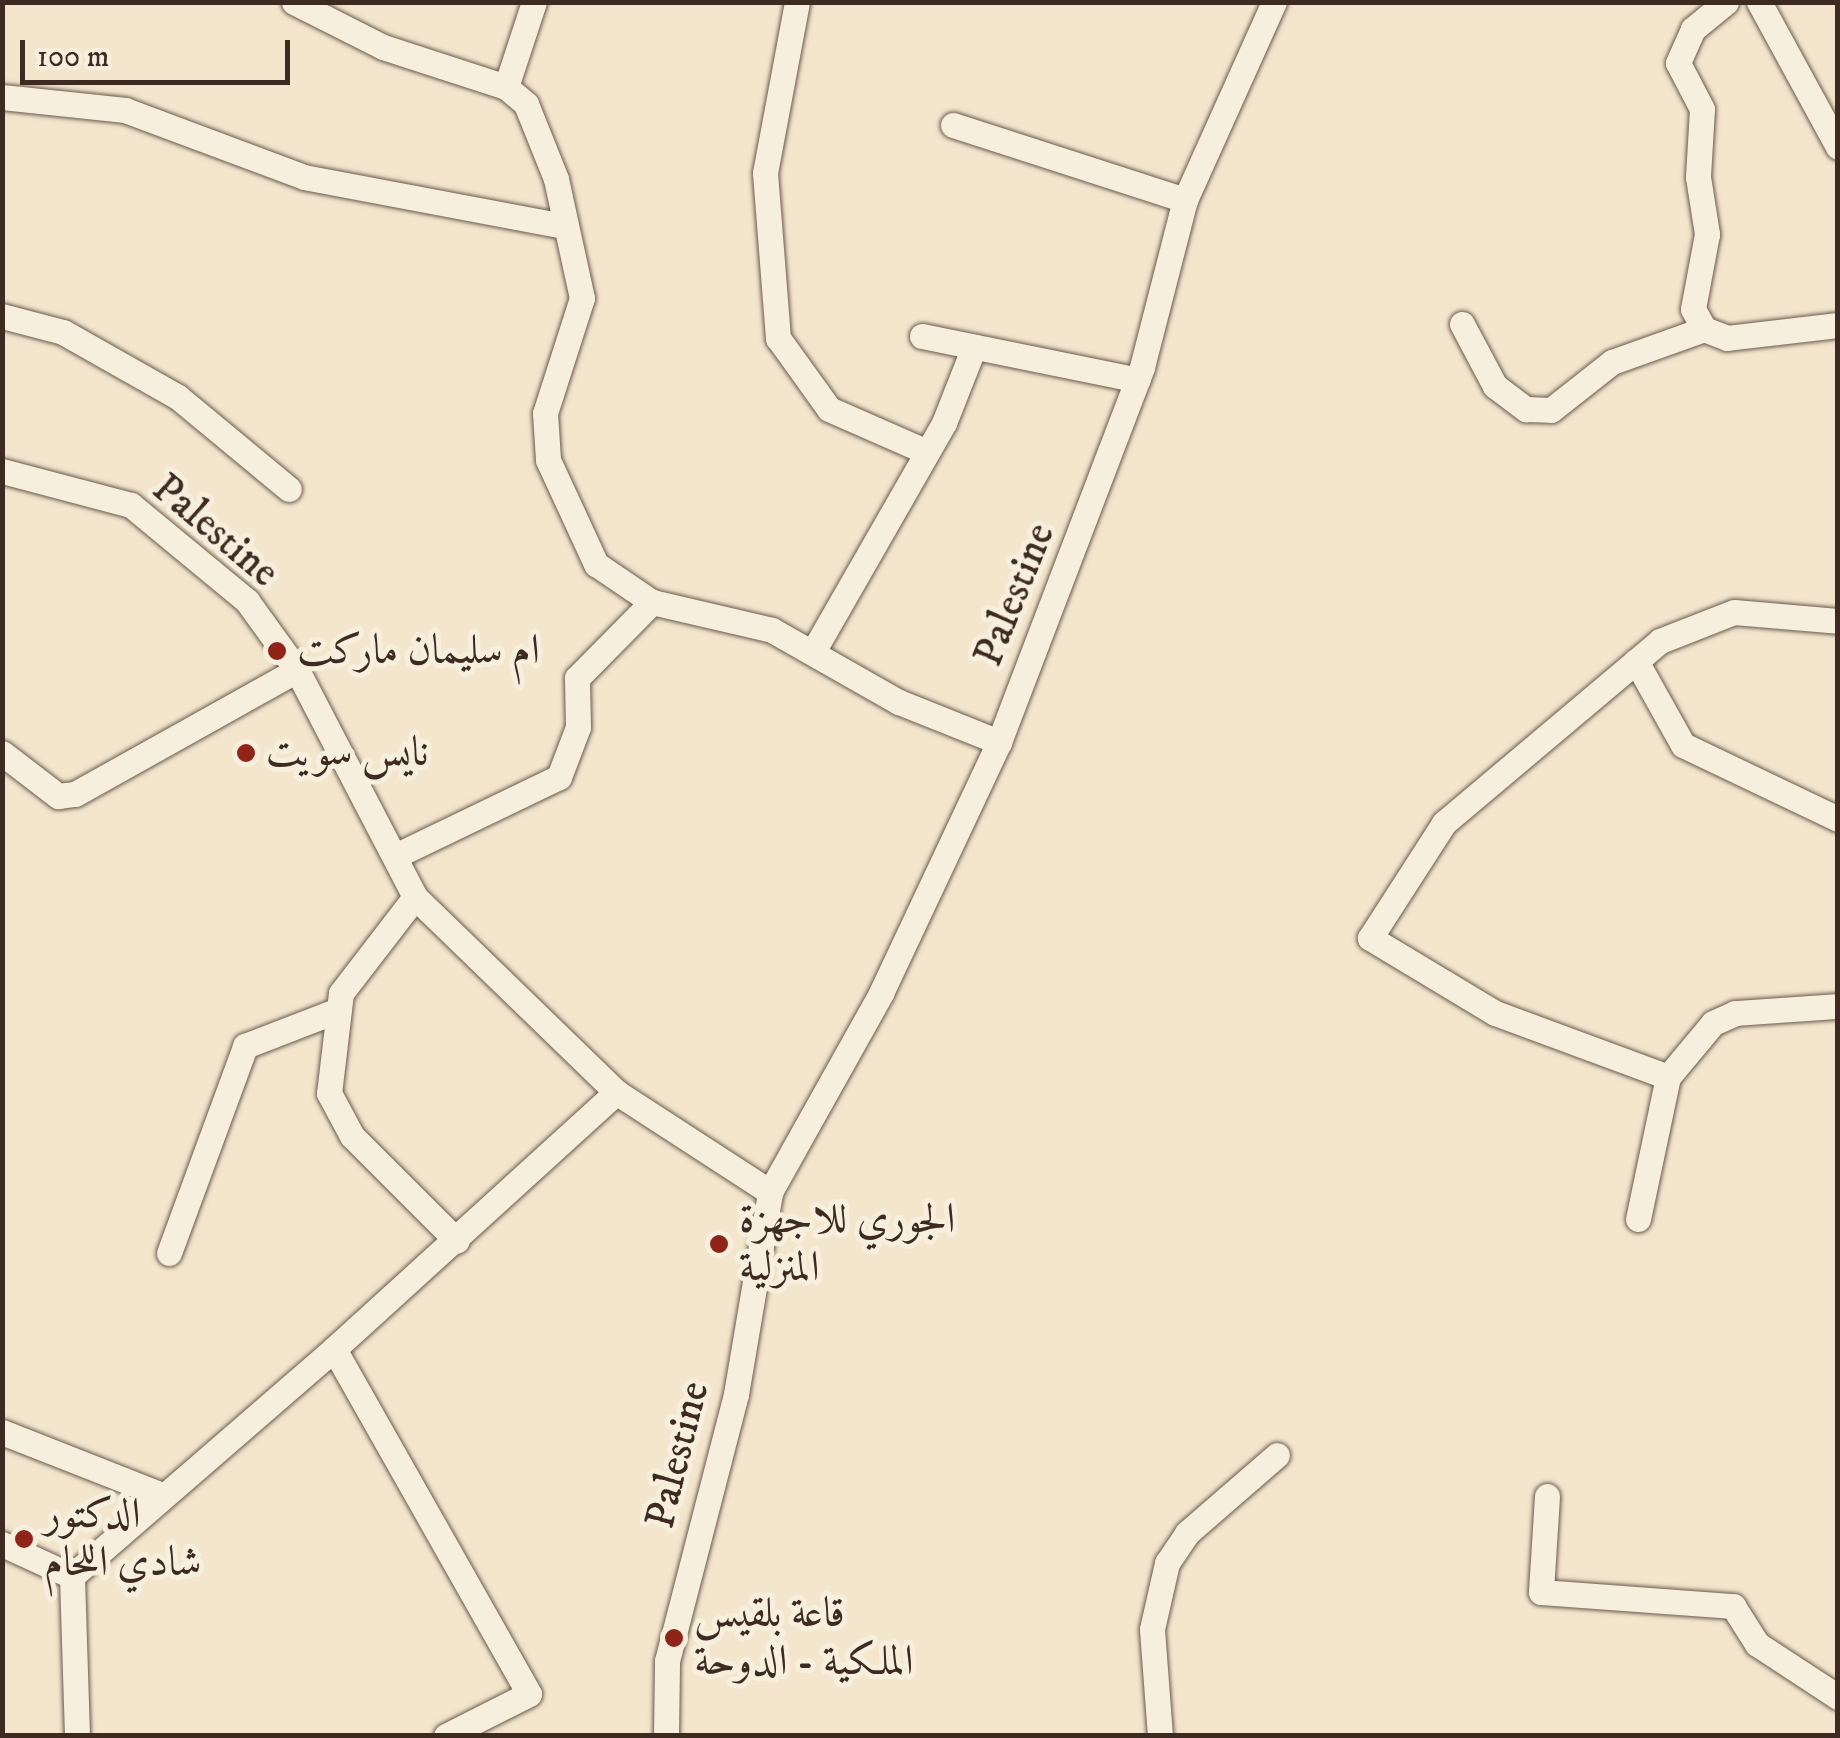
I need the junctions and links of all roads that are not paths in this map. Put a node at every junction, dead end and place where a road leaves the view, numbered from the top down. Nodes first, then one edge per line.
1 (294, 2) edge
2 (534, 2) edge
3 (797, 2) edge
4 (1274, 2) edge
5 (1726, 2) edge
6 (1759, 2) edge
7 (506, 87) junction
8 (2, 97) edge
9 (954, 125) dead end
10 (1838, 146) edge
11 (1185, 200) junction
12 (563, 226) junction
13 (2, 316) edge
14 (1462, 324) dead end
15 (1838, 325) edge
16 (1704, 329) junction
17 (922, 336) dead end
18 (974, 347) junction
19 (1138, 380) junction
20 (927, 452) junction
21 (2, 471) edge
22 (289, 490) dead end
23 (652, 602) junction
24 (1838, 621) edge
25 (814, 650) junction
26 (1636, 661) junction
27 (297, 670) junction
28 (999, 742) junction
29 (2, 753) edge
30 (1838, 819) edge
31 (395, 856) junction
32 (414, 897) junction
33 (1838, 1006) edge
34 (334, 1012) junction
35 (1668, 1077) junction
36 (616, 1092) junction
37 (770, 1192) junction
38 (1638, 1219) dead end
39 (457, 1240) junction
40 (169, 1252) dead end
41 (334, 1349) junction
42 (2, 1432) edge
43 (1277, 1455) dead end
44 (159, 1494) junction
45 (1547, 1496) dead end
46 (2, 1544) edge
47 (72, 1576) junction
48 (1838, 1697) edge
49 (78, 1736) edge
50 (446, 1736) edge
51 (666, 1736) edge
52 (1160, 1736) edge

1 - 7 street
2 - 7 street
3 - 20 street
4 - 11 street, Palestine
5 - 16 street
6 - 10 street
7 - 12 street
8 - 12 street
9 - 11 street
11 - 19 street, Palestine
12 - 23 street
13 - 22 street
14 - 16 street
15 - 16 street
17 - 18 street
18 - 19 street
18 - 20 street
19 - 28 street, Palestine
20 - 25 street
21 - 27 street, Palestine
23 - 25 street
23 - 31 street
24 - 26 street
25 - 28 street
26 - 30 street
26 - 35 street
27 - 29 street
27 - 31 street, Palestine
28 - 37 street, Palestine
31 - 32 street, Palestine
32 - 34 street
32 - 36 street, Palestine
33 - 35 street
34 - 39 street
34 - 40 street
35 - 38 street
36 - 37 street, Palestine
36 - 39 street
37 - 51 street, Palestine
39 - 41 street
41 - 44 street
41 - 50 street
42 - 44 street
43 - 52 street
44 - 47 street
45 - 48 street
46 - 47 street
47 - 49 street

